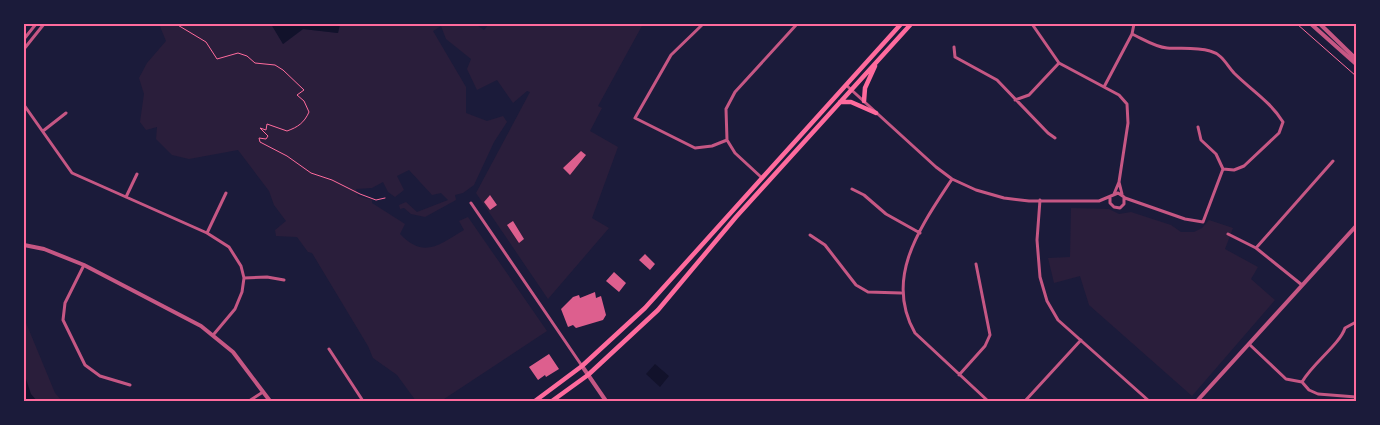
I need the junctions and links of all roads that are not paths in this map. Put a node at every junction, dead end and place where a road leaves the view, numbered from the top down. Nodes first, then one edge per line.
1 (36, 24) edge
2 (44, 24) edge
3 (703, 24) edge
4 (796, 24) edge
5 (901, 24) edge
6 (912, 24) edge
7 (1032, 24) edge
8 (1134, 24) edge
9 (1311, 24) edge
10 (1320, 24) edge
11 (1132, 34) junction
12 (24, 39) edge
13 (954, 47) dead end
14 (24, 49) edge
15 (1356, 58) edge
16 (878, 60) junction
17 (1059, 63) junction
18 (1356, 64) edge
19 (846, 85) junction
20 (1104, 87) junction
21 (851, 90) junction
22 (1015, 100) junction
23 (864, 101) junction
24 (840, 102) junction
25 (24, 106) edge
26 (66, 112) dead end
27 (876, 113) junction
28 (1198, 128) dead end
29 (43, 131) junction
30 (1056, 138) dead end
31 (727, 140) junction
32 (1333, 161) dead end
33 (1223, 169) junction
34 (137, 174) dead end
35 (761, 177) junction
36 (952, 178) junction
37 (1119, 182) junction
38 (852, 189) dead end
39 (226, 193) dead end
40 (1114, 194) junction
41 (1123, 196) junction
42 (126, 197) junction
43 (1110, 198) junction
44 (1040, 200) junction
45 (1099, 201) junction
46 (471, 203) dead end
47 (1136, 204) junction
48 (1111, 205) junction
49 (1124, 205) junction
50 (1356, 226) edge
51 (920, 233) junction
52 (207, 234) junction
53 (1228, 234) dead end
54 (810, 235) dead end
55 (24, 245) edge
56 (1256, 248) junction
57 (976, 264) dead end
58 (84, 265) junction
59 (244, 278) junction
60 (284, 280) dead end
61 (1302, 285) junction
62 (901, 293) junction
63 (1356, 322) edge
64 (214, 334) junction
65 (1081, 340) junction
66 (1249, 344) junction
67 (329, 349) dead end
68 (582, 366) junction
69 (588, 375) junction
70 (959, 375) junction
71 (1302, 382) junction
72 (130, 385) dead end
73 (263, 392) junction
74 (1356, 397) edge
75 (249, 401) edge
76 (270, 401) edge
77 (363, 401) edge
78 (535, 401) edge
79 (552, 401) edge
80 (606, 401) edge
81 (988, 401) edge
82 (1025, 401) edge
83 (1148, 401) edge
84 (1197, 401) edge

1 - 12 street
2 - 14 street
3 - 31 street
4 - 31 street
5 - 19 main road
6 - 16 main road
7 - 17 street
8 - 11 street
9 - 18 street
10 - 15 street
11 - 20 street
11 - 33 street
13 - 22 street
16 - 21 main road
16 - 23 main road
17 - 20 street
17 - 22 street
19 - 21 street
19 - 35 main road
20 - 37 street
21 - 23 street
21 - 24 main road
22 - 30 street
23 - 27 street
24 - 27 main road
24 - 69 main road
25 - 29 street
26 - 29 street
27 - 36 street
28 - 33 street
29 - 42 street
31 - 35 street
32 - 56 street
33 - 47 street
34 - 42 street
35 - 68 main road
36 - 44 street
36 - 51 street
37 - 40 street
37 - 41 street
38 - 51 street
39 - 52 street
40 - 41 street
40 - 43 street
41 - 47 street
41 - 49 street
42 - 52 street
43 - 45 street
43 - 48 street
44 - 45 street
44 - 65 street
45 - 48 street
46 - 68 street
47 - 49 street
48 - 49 street
50 - 61 street
51 - 62 street
52 - 59 street
53 - 56 street
54 - 62 street
55 - 58 street
56 - 61 street
57 - 70 street
58 - 64 street
58 - 72 street
59 - 60 street
59 - 64 street
61 - 66 street
62 - 70 street
63 - 71 street
64 - 73 street
65 - 82 street
65 - 83 street
66 - 71 street
66 - 84 street
67 - 77 street
68 - 69 street
68 - 78 main road
69 - 79 main road
69 - 80 street
70 - 81 street
71 - 74 street
73 - 75 street
73 - 76 street

